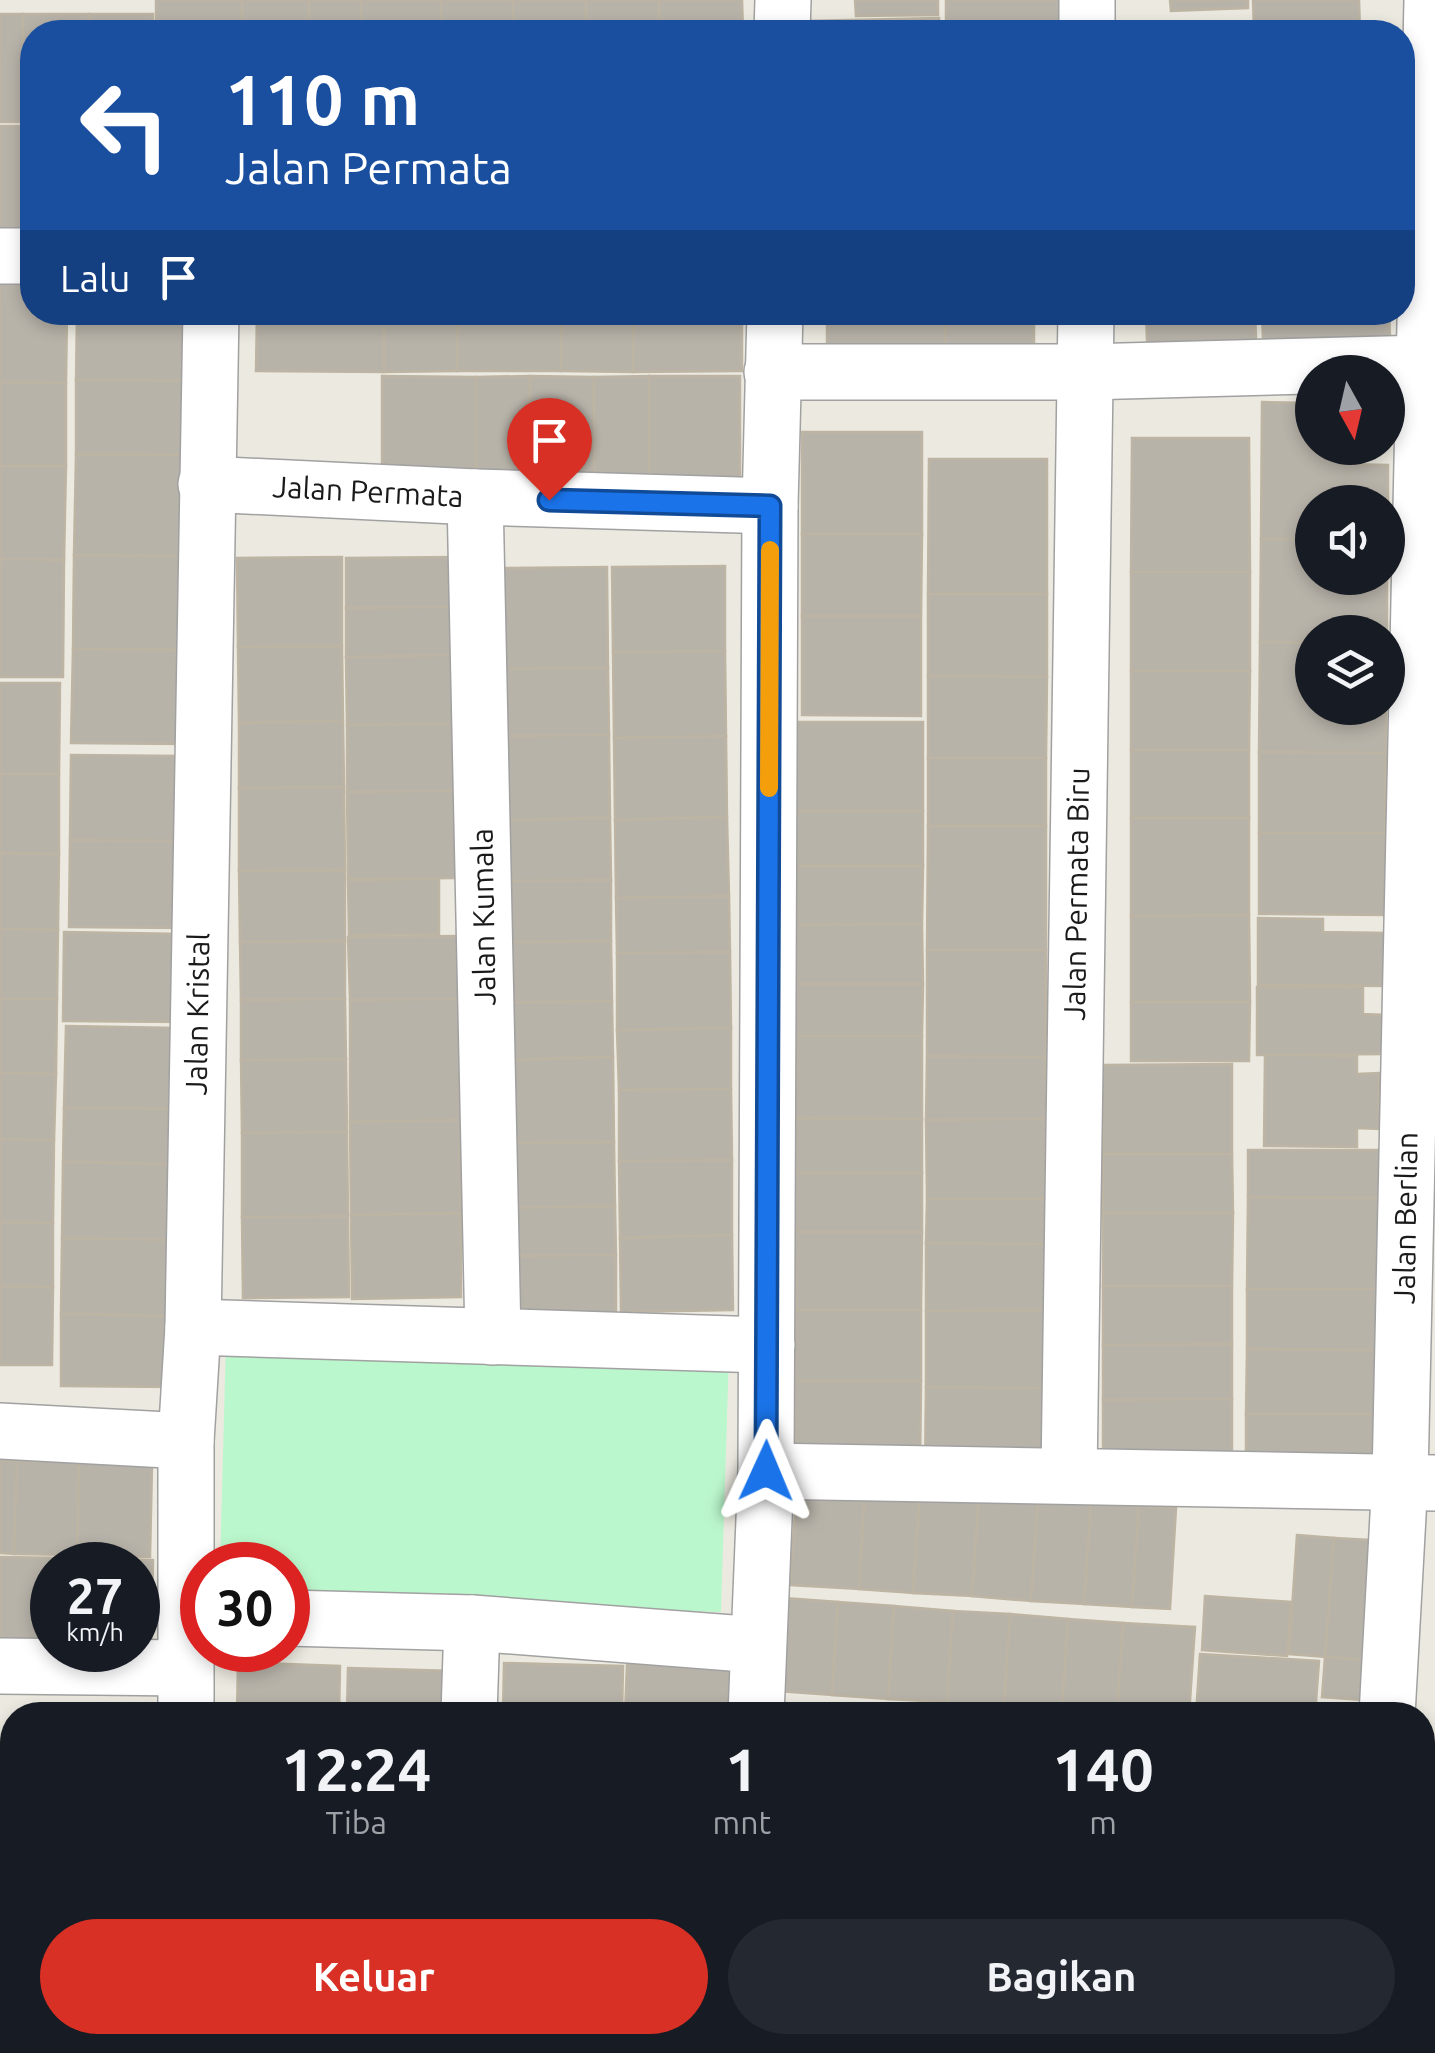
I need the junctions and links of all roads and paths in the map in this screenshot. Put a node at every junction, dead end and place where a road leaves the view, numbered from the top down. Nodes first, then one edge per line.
1 (1432, 0) edge
2 (211, 325) edge
3 (774, 325) edge
4 (1086, 325) edge
5 (1425, 363) junction
6 (772, 372) junction
7 (1086, 372) junction
8 (206, 484) junction
9 (475, 498) junction
10 (770, 506) junction
11 (193, 1327) junction
12 (493, 1337) junction
13 (767, 1344) junction
14 (0, 1432) edge
15 (186, 1441) junction
16 (766, 1471) junction
17 (1069, 1476) junction
18 (1418, 1481) edge
19 (188, 1542) edge
20 (310, 1619) edge
21 (472, 1623) junction
22 (758, 1645) junction
23 (180, 1655) edge
24 (0, 1666) edge
25 (469, 1702) edge
26 (756, 1702) edge
27 (1389, 1702) edge

1 - 5 street, Jalan Berlian
2 - 8 street, Jalan Kristal
3 - 6 street
4 - 7 street, Jalan Permata Biru
5 - 7 street
5 - 18 street, Jalan Berlian
6 - 7 street
6 - 10 street
7 - 17 street, Jalan Permata Biru
8 - 9 street, Jalan Permata
8 - 11 street, Jalan Kristal
9 - 10 street, Jalan Permata
9 - 12 street, Jalan Kumala
10 - 13 street
11 - 12 street
11 - 15 street, Jalan Kristal
12 - 13 street
13 - 16 street
14 - 15 street
15 - 19 street, Jalan Kristal
16 - 17 street
16 - 22 street
17 - 18 street
18 - 27 street, Jalan Berlian
20 - 21 street
21 - 22 street
21 - 25 street
22 - 26 street
23 - 24 street

